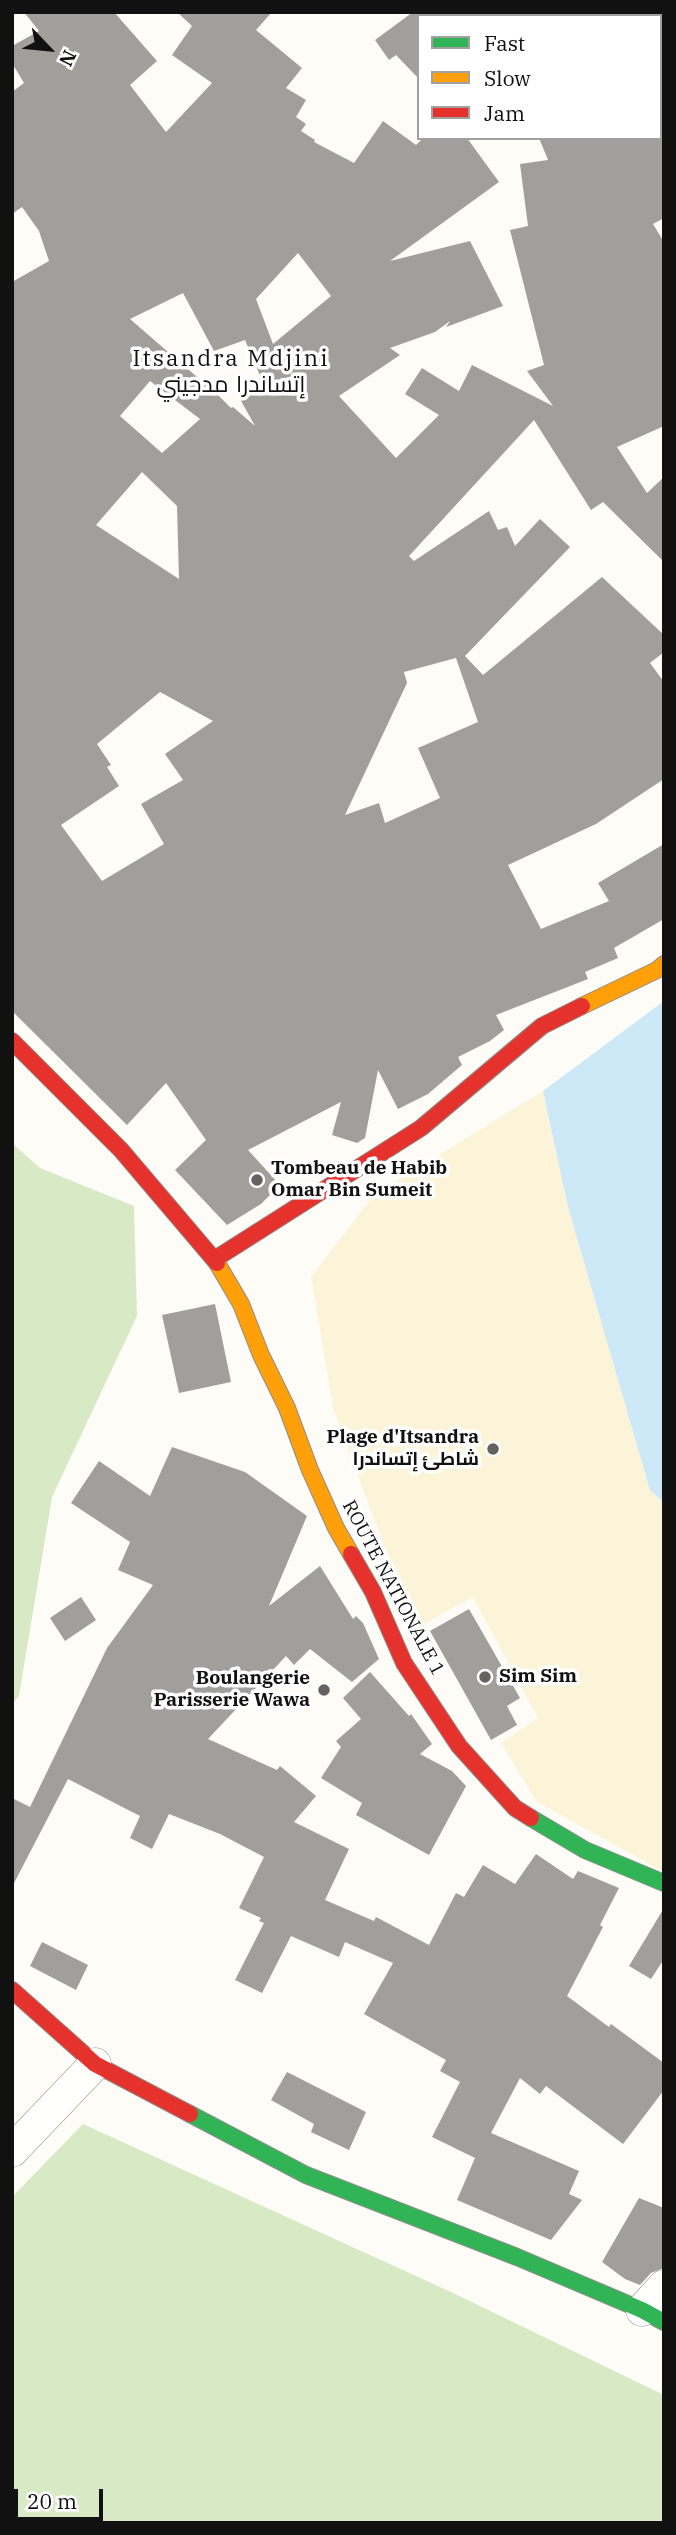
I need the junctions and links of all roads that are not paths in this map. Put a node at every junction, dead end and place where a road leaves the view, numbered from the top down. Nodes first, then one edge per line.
1 (664, 964) edge
2 (12, 1041) edge
3 (215, 1259) junction
4 (664, 1883) edge
5 (12, 1990) edge
6 (95, 2063) junction
7 (12, 2151) edge
8 (664, 2286) edge
9 (653, 2316) edge

1 - 3 street
2 - 3 street, ROUTE NATIONALE 1
3 - 4 street, ROUTE NATIONALE 1
5 - 6 street
6 - 7 street
6 - 9 street
8 - 9 street

